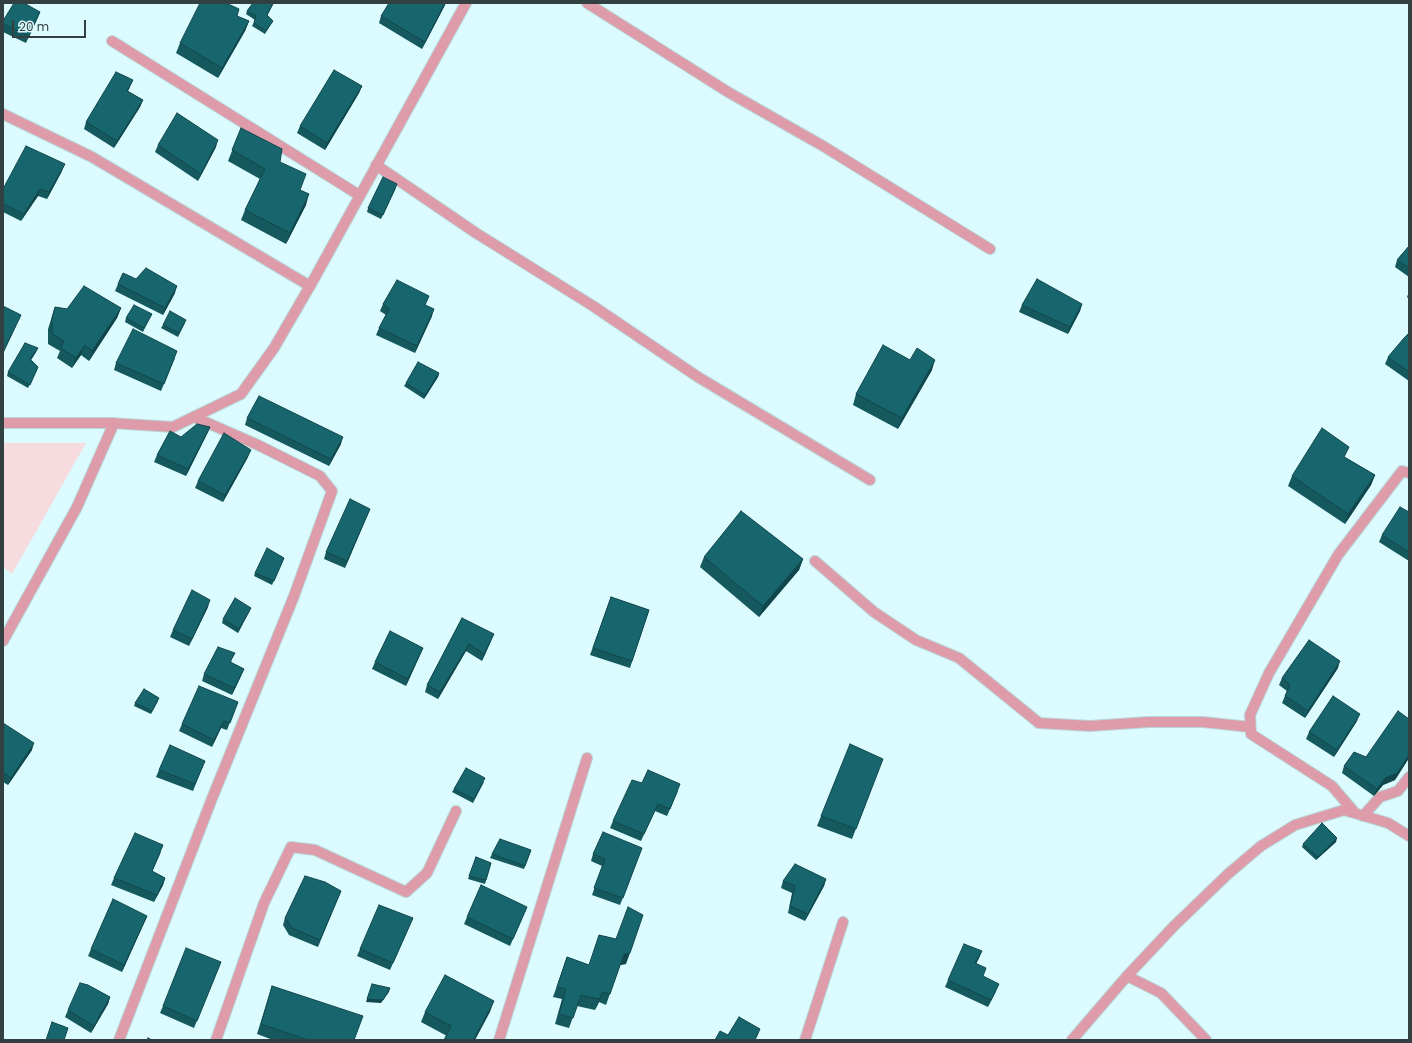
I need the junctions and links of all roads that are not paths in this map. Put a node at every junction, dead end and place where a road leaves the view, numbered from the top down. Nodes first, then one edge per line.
1 (466, 3) edge
2 (587, 3) edge
3 (112, 41) dead end
4 (3, 114) edge
5 (376, 165) junction
6 (360, 195) junction
7 (990, 249) dead end
8 (310, 286) junction
9 (194, 417) junction
10 (3, 423) edge
11 (114, 423) junction
12 (1409, 473) edge
13 (870, 480) dead end
14 (815, 561) dead end
15 (3, 640) edge
16 (1250, 727) junction
17 (587, 758) dead end
18 (1409, 777) edge
19 (456, 811) dead end
20 (1359, 815) junction
21 (1409, 836) edge
22 (843, 922) dead end
23 (1126, 976) junction
24 (119, 1040) edge
25 (216, 1040) edge
26 (499, 1040) edge
27 (805, 1040) edge
28 (1072, 1040) edge
29 (1206, 1040) edge

1 - 5 street
2 - 7 street
3 - 6 street
4 - 8 street
5 - 6 street
5 - 13 street
6 - 8 street
8 - 9 street
9 - 11 street
9 - 24 street
10 - 11 street
11 - 15 street
12 - 16 street
14 - 16 street
16 - 20 street
17 - 26 street
18 - 20 street
19 - 25 street
20 - 21 street
20 - 23 street
22 - 27 street
23 - 28 street
23 - 29 street

